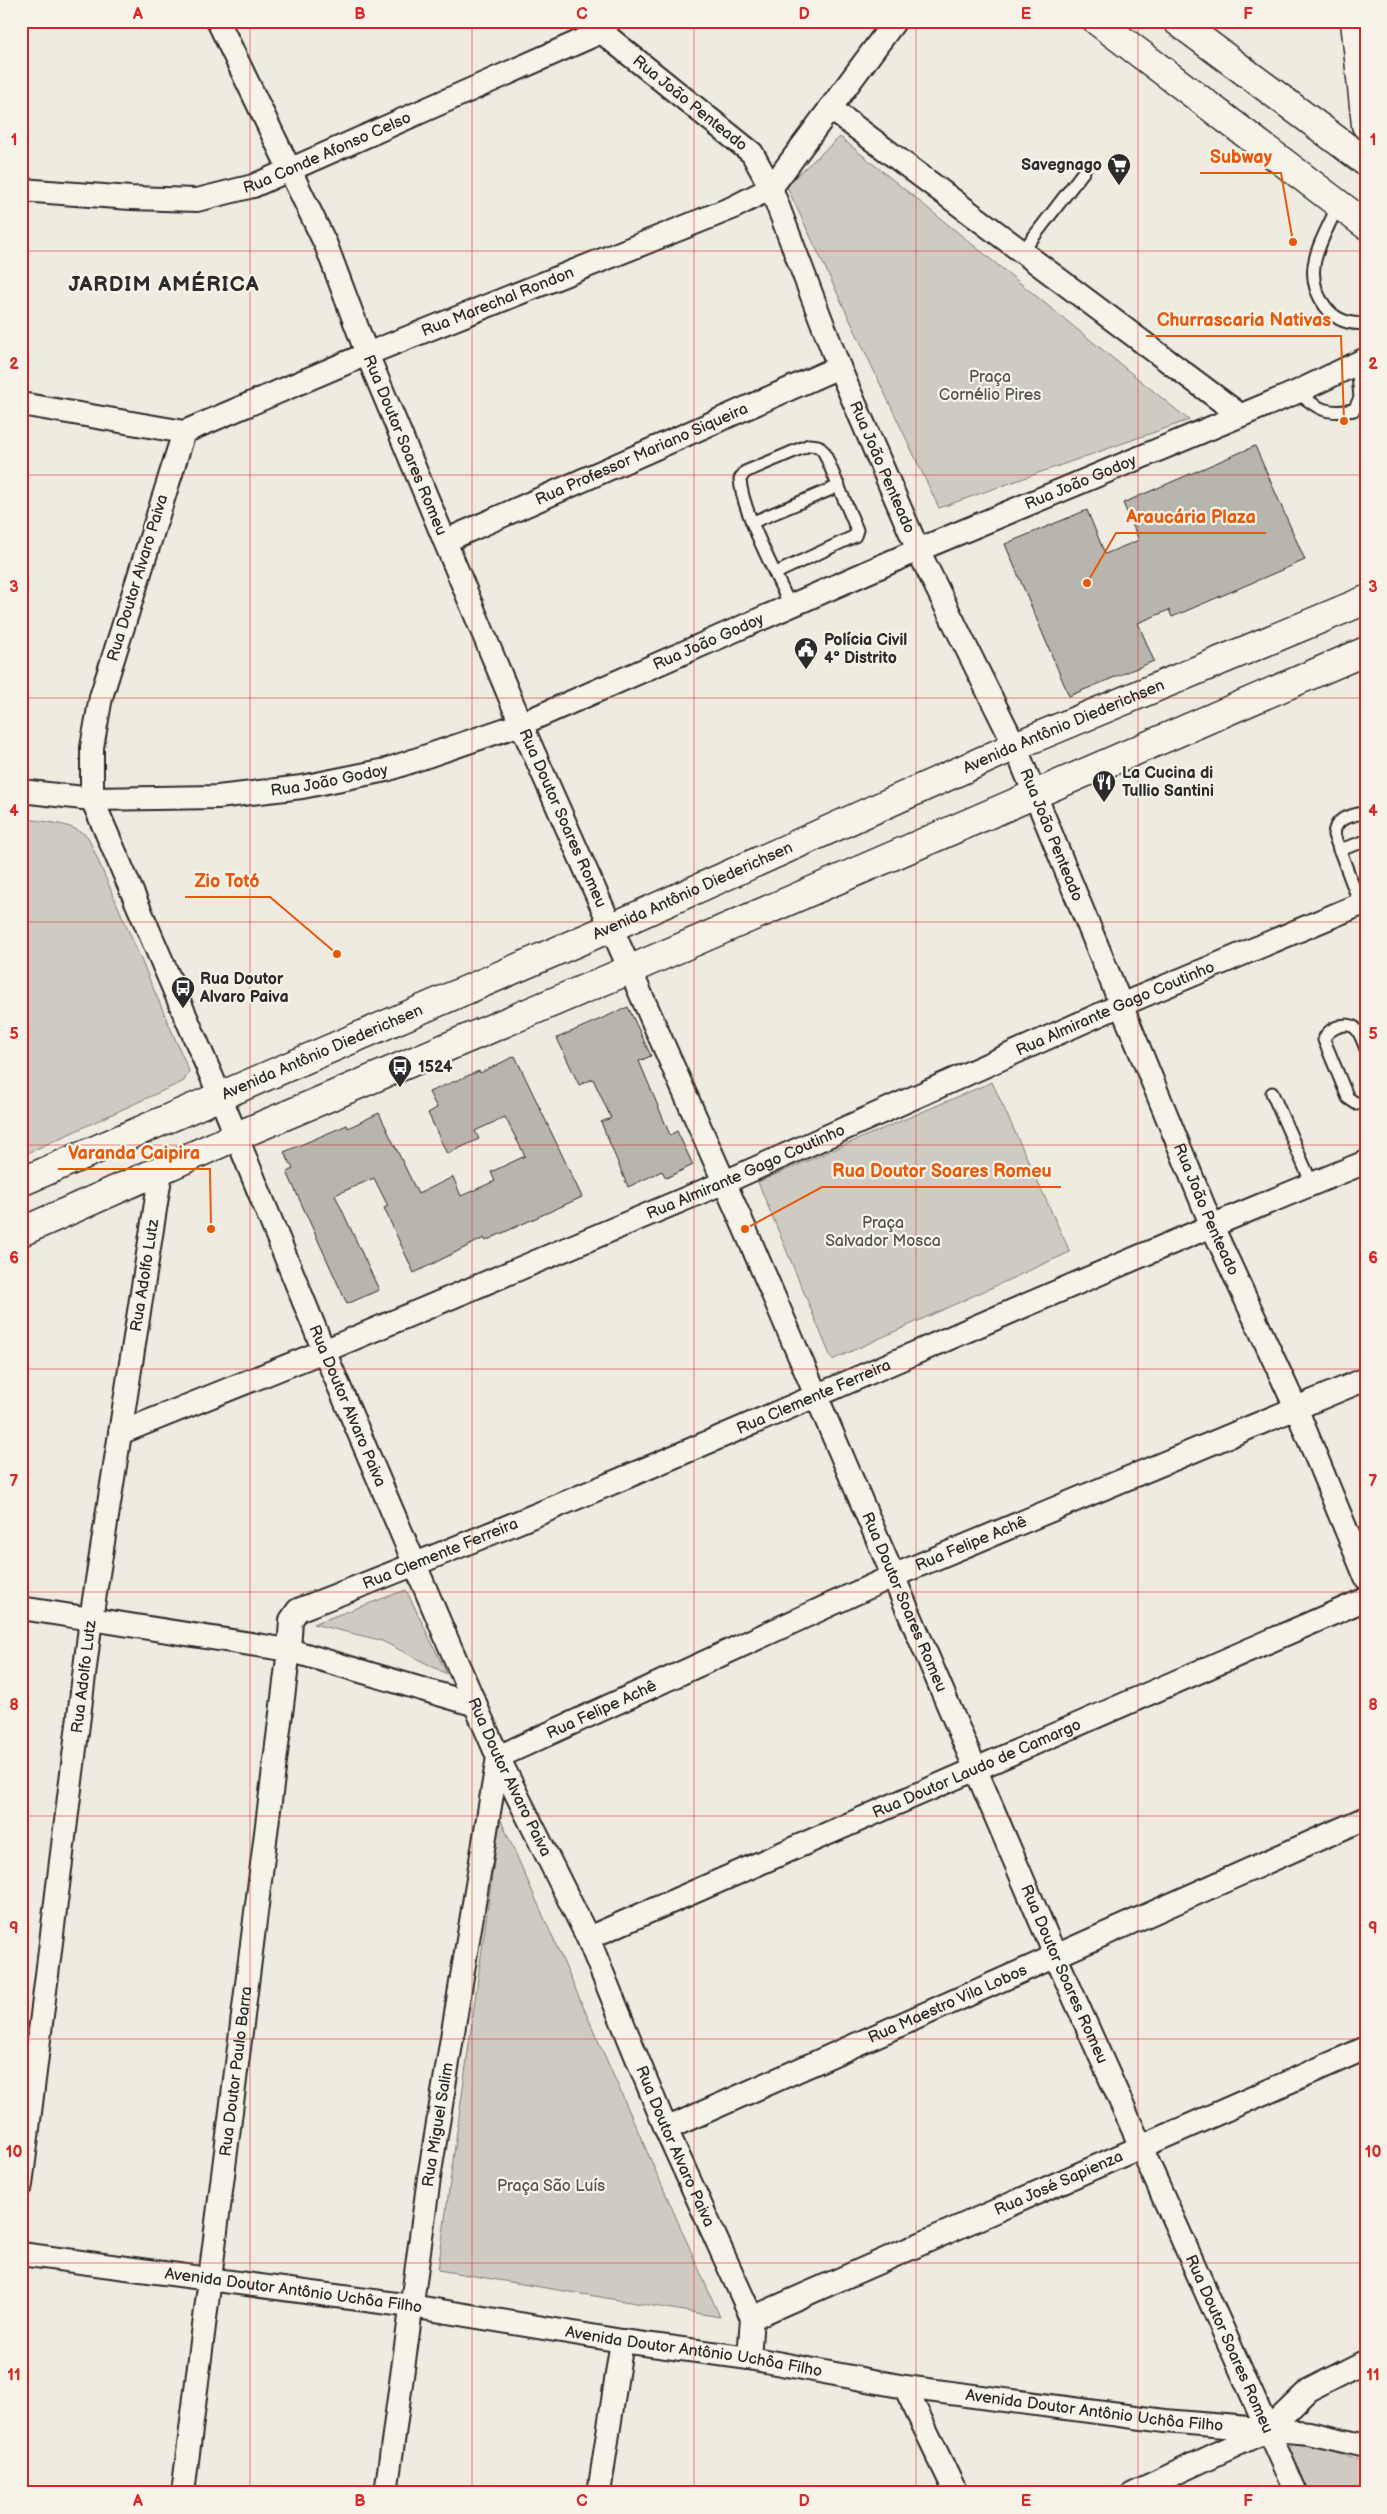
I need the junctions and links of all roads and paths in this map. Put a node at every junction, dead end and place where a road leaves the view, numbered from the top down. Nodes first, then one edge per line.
1 (218, 21) edge
2 (895, 21) edge
3 (1097, 21) edge
4 (1177, 21) edge
5 (1355, 21) edge
6 (600, 25) edge
7 (830, 108) junction
8 (1366, 125) edge
9 (1366, 162) edge
10 (289, 169) junction
11 (1084, 171) dead end
12 (771, 188) junction
13 (21, 190) edge
14 (1339, 203) junction
15 (1366, 225) edge
16 (1022, 252) junction
17 (1366, 323) edge
18 (367, 354) junction
19 (1362, 361) edge
20 (839, 367) junction
21 (1297, 392) junction
22 (21, 404) edge
23 (1240, 415) junction
24 (184, 432) junction
25 (839, 486) junction
26 (753, 522) junction
27 (445, 541) junction
28 (918, 550) junction
29 (776, 573) junction
30 (1366, 600) edge
31 (790, 606) junction
32 (1366, 651) edge
33 (520, 724) junction
34 (1015, 746) junction
35 (21, 792) edge
36 (1035, 794) junction
37 (92, 800) junction
38 (1366, 812) edge
39 (1366, 840) edge
40 (1339, 850) junction
41 (1363, 903) edge
42 (610, 928) junction
43 (629, 970) junction
44 (1121, 1005) junction
45 (1366, 1049) edge
46 (1272, 1093) dead end
47 (220, 1096) junction
48 (1366, 1101) edge
49 (237, 1136) junction
50 (1366, 1162) edge
51 (161, 1171) junction
52 (21, 1182) edge
53 (724, 1182) junction
54 (1312, 1184) junction
55 (1211, 1224) junction
56 (21, 1232) edge
57 (324, 1351) junction
58 (1366, 1379) edge
59 (816, 1396) junction
60 (1296, 1408) junction
61 (120, 1434) junction
62 (416, 1565) junction
63 (893, 1576) junction
64 (1366, 1578) edge
65 (1366, 1599) edge
66 (21, 1608) edge
67 (91, 1619) junction
68 (289, 1650) junction
69 (476, 1705) junction
70 (498, 1756) junction
71 (975, 1768) junction
72 (1366, 1818) edge
73 (588, 1938) junction
74 (1055, 1956) junction
75 (1366, 2048) edge
76 (666, 2129) junction
77 (1141, 2147) junction
78 (21, 2185) edge
79 (21, 2254) edge
80 (210, 2280) junction
81 (411, 2306) junction
82 (752, 2318) junction
83 (622, 2341) junction
84 (749, 2358) junction
85 (1366, 2361) edge
86 (905, 2387) junction
87 (1268, 2430) junction
88 (1366, 2446) edge
89 (183, 2493) edge
90 (386, 2493) edge
91 (598, 2493) edge
92 (956, 2493) edge
93 (1134, 2493) edge
94 (1296, 2493) edge

1 - 10 street, Rua Doutor Soares Romeu
2 - 7 street, Rua Marechal Rondon
3 - 14 main road
4 - 9 main road
5 - 8 main road
6 - 10 street, Rua Conde Afonso Celso
6 - 12 street, Rua João Penteado
7 - 12 street, Rua Marechal Rondon
7 - 16 street
10 - 13 street, Rua Conde Afonso Celso
10 - 18 street, Rua Doutor Soares Romeu
11 - 16 lane
12 - 18 street, Rua Marechal Rondon
12 - 20 street, Rua João Penteado
14 - 15 main road
14 - 17 lane
16 - 23 street
18 - 24 street, Rua Marechal Rondon
18 - 27 street, Rua Doutor Soares Romeu
19 - 21 street, Rua João Godoy
19 - 21 lane
20 - 27 street, Rua Professor Mariano Siqueira
20 - 28 street, Rua João Penteado
21 - 23 street, Rua João Godoy
22 - 24 street
23 - 28 street, Rua João Godoy
24 - 37 street, Rua Doutor Alvaro Paiva
25 - 26 lane
25 - 26 lane
25 - 29 lane
26 - 29 lane
27 - 33 street, Rua Doutor Soares Romeu
28 - 31 street, Rua João Godoy
28 - 34 street, Rua João Penteado
29 - 31 lane
30 - 34 main road, Avenida Antônio Diederichsen
31 - 33 street, Rua João Godoy
32 - 36 main road
33 - 37 street, Rua João Godoy
33 - 42 street, Rua Doutor Soares Romeu
34 - 36 street, Rua João Penteado
34 - 42 main road, Avenida Antônio Diederichsen
35 - 37 street, Rua João Godoy
36 - 43 main road
36 - 44 street, Rua João Penteado
37 - 47 street, Rua Doutor Alvaro Paiva
38 - 40 lane
39 - 40 lane
40 - 41 lane
41 - 44 street, Rua Almirante Gago Coutinho
42 - 43 street, Rua Doutor Soares Romeu
42 - 47 main road, Avenida Antônio Diederichsen
43 - 49 main road
43 - 53 street, Rua Doutor Soares Romeu
44 - 53 street, Rua Almirante Gago Coutinho
44 - 55 street, Rua João Penteado
45 - 48 lane
46 - 54 lane
47 - 49 street, Rua Doutor Alvaro Paiva
47 - 52 main road, Avenida Antônio Diederichsen
49 - 51 main road
49 - 57 street, Rua Doutor Alvaro Paiva
50 - 54 street, Rua Clemente Ferreira
51 - 56 main road
51 - 61 street, Rua Adolfo Lutz
53 - 57 street, Rua Almirante Gago Coutinho
53 - 59 street, Rua Doutor Soares Romeu
54 - 55 street, Rua Clemente Ferreira
55 - 59 street, Rua Clemente Ferreira
55 - 60 street, Rua João Penteado
57 - 61 street, Rua Almirante Gago Coutinho
57 - 62 street, Rua Doutor Alvaro Paiva
58 - 60 street, Rua Felipe Achê
59 - 62 street, Rua Clemente Ferreira
59 - 63 street, Rua Doutor Soares Romeu
60 - 63 street, Rua Felipe Achê
60 - 64 street, Rua João Penteado
61 - 67 street, Rua Adolfo Lutz
62 - 68 street, Rua Clemente Ferreira
62 - 69 street, Rua Doutor Alvaro Paiva
63 - 70 street, Rua Felipe Achê
63 - 71 street, Rua Doutor Soares Romeu
65 - 71 street, Rua Doutor Laudo de Camargo
66 - 67 street
67 - 68 street
67 - 78 street, Rua Adolfo Lutz
68 - 69 street
68 - 80 street, Rua Doutor Paulo Barra
69 - 70 street, Rua Doutor Alvaro Paiva
70 - 73 street, Rua Doutor Alvaro Paiva
70 - 81 street, Rua Miguel Salim
71 - 73 street, Rua Doutor Laudo de Camargo
71 - 74 street, Rua Doutor Soares Romeu
72 - 74 street, Rua Maestro Vila Lobos
73 - 76 street, Rua Doutor Alvaro Paiva
74 - 76 street, Rua Maestro Vila Lobos
74 - 77 street, Rua Doutor Soares Romeu
75 - 77 street, Rua José Sapienza
76 - 82 street, Rua Doutor Alvaro Paiva
77 - 82 street, Rua José Sapienza
77 - 87 street, Rua Doutor Soares Romeu
79 - 80 street, Avenida Doutor Antônio Uchôa Filho
80 - 81 street, Avenida Doutor Antônio Uchôa Filho
80 - 89 street, Rua Doutor Paulo Barra
81 - 83 street, Avenida Doutor Antônio Uchôa Filho
81 - 90 street, Rua Miguel Salim
82 - 84 street, Rua Doutor Alvaro Paiva
83 - 84 street, Avenida Doutor Antônio Uchôa Filho
83 - 91 street
84 - 86 street, Avenida Doutor Antônio Uchôa Filho
85 - 87 street
86 - 87 street, Avenida Doutor Antônio Uchôa Filho
86 - 92 street
87 - 88 street, Avenida Doutor Antônio Uchôa Filho
87 - 93 street
87 - 94 street, Rua Doutor Soares Romeu

